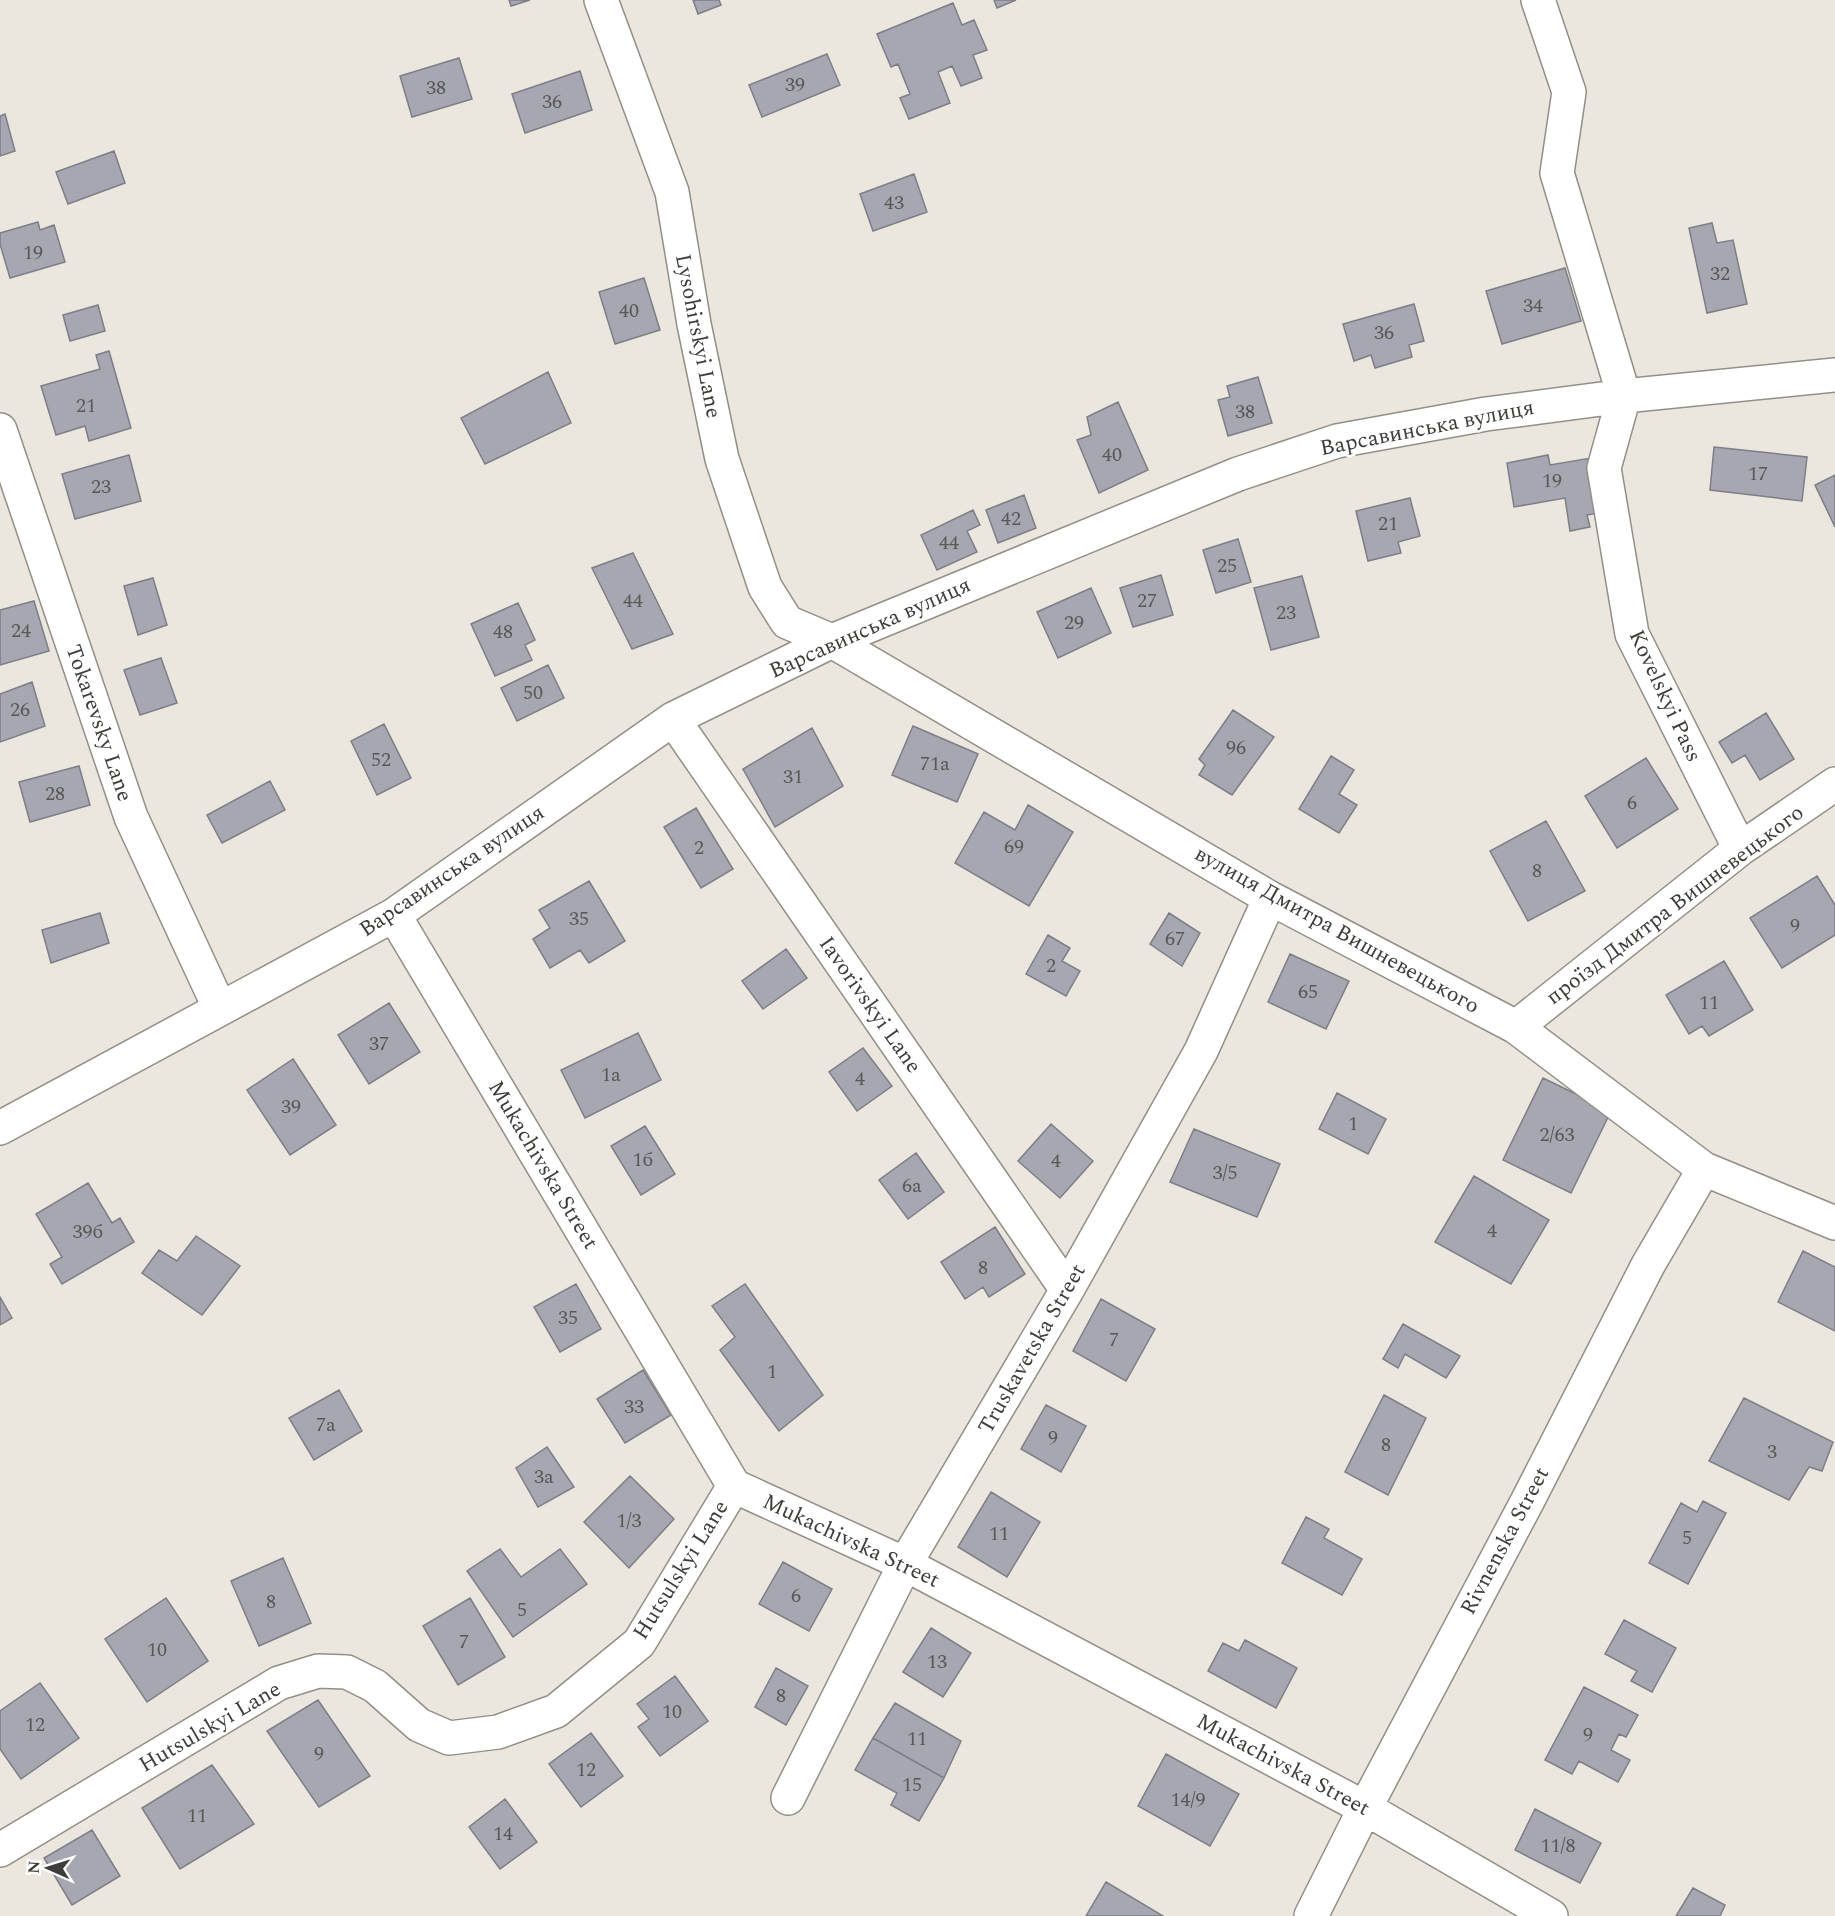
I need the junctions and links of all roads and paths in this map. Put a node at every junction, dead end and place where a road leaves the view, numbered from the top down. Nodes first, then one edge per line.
1 (601, 0) edge
2 (1538, 0) edge
3 (1835, 375) edge
4 (1624, 396) junction
5 (0, 430) edge
6 (832, 641) junction
7 (673, 719) junction
8 (1835, 784) edge
9 (1740, 849) junction
10 (1270, 898) junction
11 (394, 915) junction
12 (220, 1008) junction
13 (1516, 1027) junction
14 (0, 1128) edge
15 (1704, 1169) junction
16 (1835, 1223) edge
17 (1067, 1290) junction
18 (734, 1486) junction
19 (905, 1564) junction
20 (788, 1798) dead end
21 (1365, 1808) junction
22 (0, 1850) edge
23 (1311, 1916) edge
24 (1551, 1916) edge

1 - 6 street, Lysohirskyi Lane
2 - 4 street
3 - 4 street, Варсавинська вулиця
4 - 6 street, Варсавинська вулиця
4 - 9 street, Kovelskyi Pass
5 - 12 street, Tokarevsky Lane
6 - 7 street, Варсавинська вулиця
6 - 10 street, вулиця Дмитра Вишневецького
7 - 11 street, Варсавинська вулиця
7 - 17 street, Iavorivskyi Lane
8 - 9 street, проїзд Дмитра Вишневецького
9 - 13 street, проїзд Дмитра Вишневецького
10 - 13 street, вулиця Дмитра Вишневецького
10 - 17 street, Truskavetska Street
11 - 12 street, Варсавинська вулиця
11 - 18 street, Mukachivska Street
12 - 14 street, Варсавинська вулиця
13 - 15 street, вулиця Дмитра Вишневецького
15 - 16 street, вулиця Дмитра Вишневецького
15 - 21 street, Rivnenska Street
17 - 19 street, Truskavetska Street
18 - 19 street, Mukachivska Street
18 - 22 street, Hutsulskyi Lane
19 - 20 street, Truskavetska Street
19 - 21 street, Mukachivska Street
21 - 23 street, Rivnenska Street
21 - 24 street, Mukachivska Street

